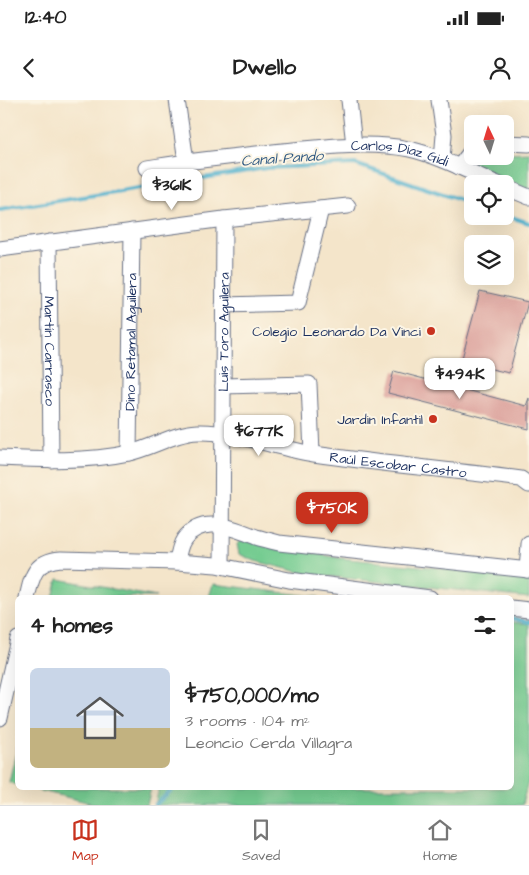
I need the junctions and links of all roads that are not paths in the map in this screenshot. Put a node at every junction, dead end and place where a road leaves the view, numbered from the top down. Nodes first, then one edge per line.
1 (177, 100) edge
2 (349, 100) edge
3 (439, 100) edge
4 (514, 143) edge
5 (529, 144) edge
6 (354, 145) junction
7 (442, 159) junction
8 (464, 160) edge
9 (186, 161) junction
10 (459, 167) junction
11 (147, 168) dead end
12 (477, 175) edge
13 (514, 191) edge
14 (529, 197) edge
15 (348, 206) dead end
16 (321, 209) junction
17 (224, 219) junction
18 (132, 231) junction
19 (49, 242) junction
20 (0, 249) edge
21 (223, 305) junction
22 (223, 386) junction
23 (223, 434) junction
24 (129, 453) junction
25 (312, 454) junction
26 (0, 458) edge
27 (51, 460) junction
28 (529, 484) edge
29 (222, 525) junction
30 (529, 544) edge
31 (176, 562) junction
32 (222, 566) junction
33 (528, 570) edge
34 (28, 595) edge
35 (406, 595) edge
36 (514, 608) edge
37 (529, 610) edge
38 (15, 652) edge
39 (0, 718) edge

1 - 9 street
2 - 6 street
3 - 7 street
4 - 5 street
6 - 7 street, Carlos Díaz Gidi
6 - 9 street, Carlos Díaz Gidi
7 - 10 street, Carlos Díaz Gidi
8 - 10 street
9 - 11 street, Carlos Díaz Gidi
10 - 12 street, Carlos Díaz Gidi
13 - 14 street
15 - 16 street
16 - 17 street
16 - 21 street
17 - 18 street
17 - 21 street, Luis Toro Aguilera
18 - 19 street
18 - 24 street, Dino Retamal Aguilera
19 - 20 street
19 - 27 street, Martín Carrasco
21 - 22 street, Luis Toro Aguilera
22 - 23 street, Luis Toro Aguilera
22 - 25 street
23 - 24 street, Raúl Escobar Castro
23 - 25 street, Raúl Escobar Castro
23 - 29 street, Luis Toro Aguilera
24 - 27 street, Raúl Escobar Castro
25 - 28 street, Raúl Escobar Castro
26 - 27 street, Raúl Escobar Castro
29 - 31 street
29 - 32 street, Luis Toro Aguilera
29 - 33 street
30 - 33 street
31 - 32 street
31 - 34 street
32 - 35 street
36 - 37 street
38 - 39 street

